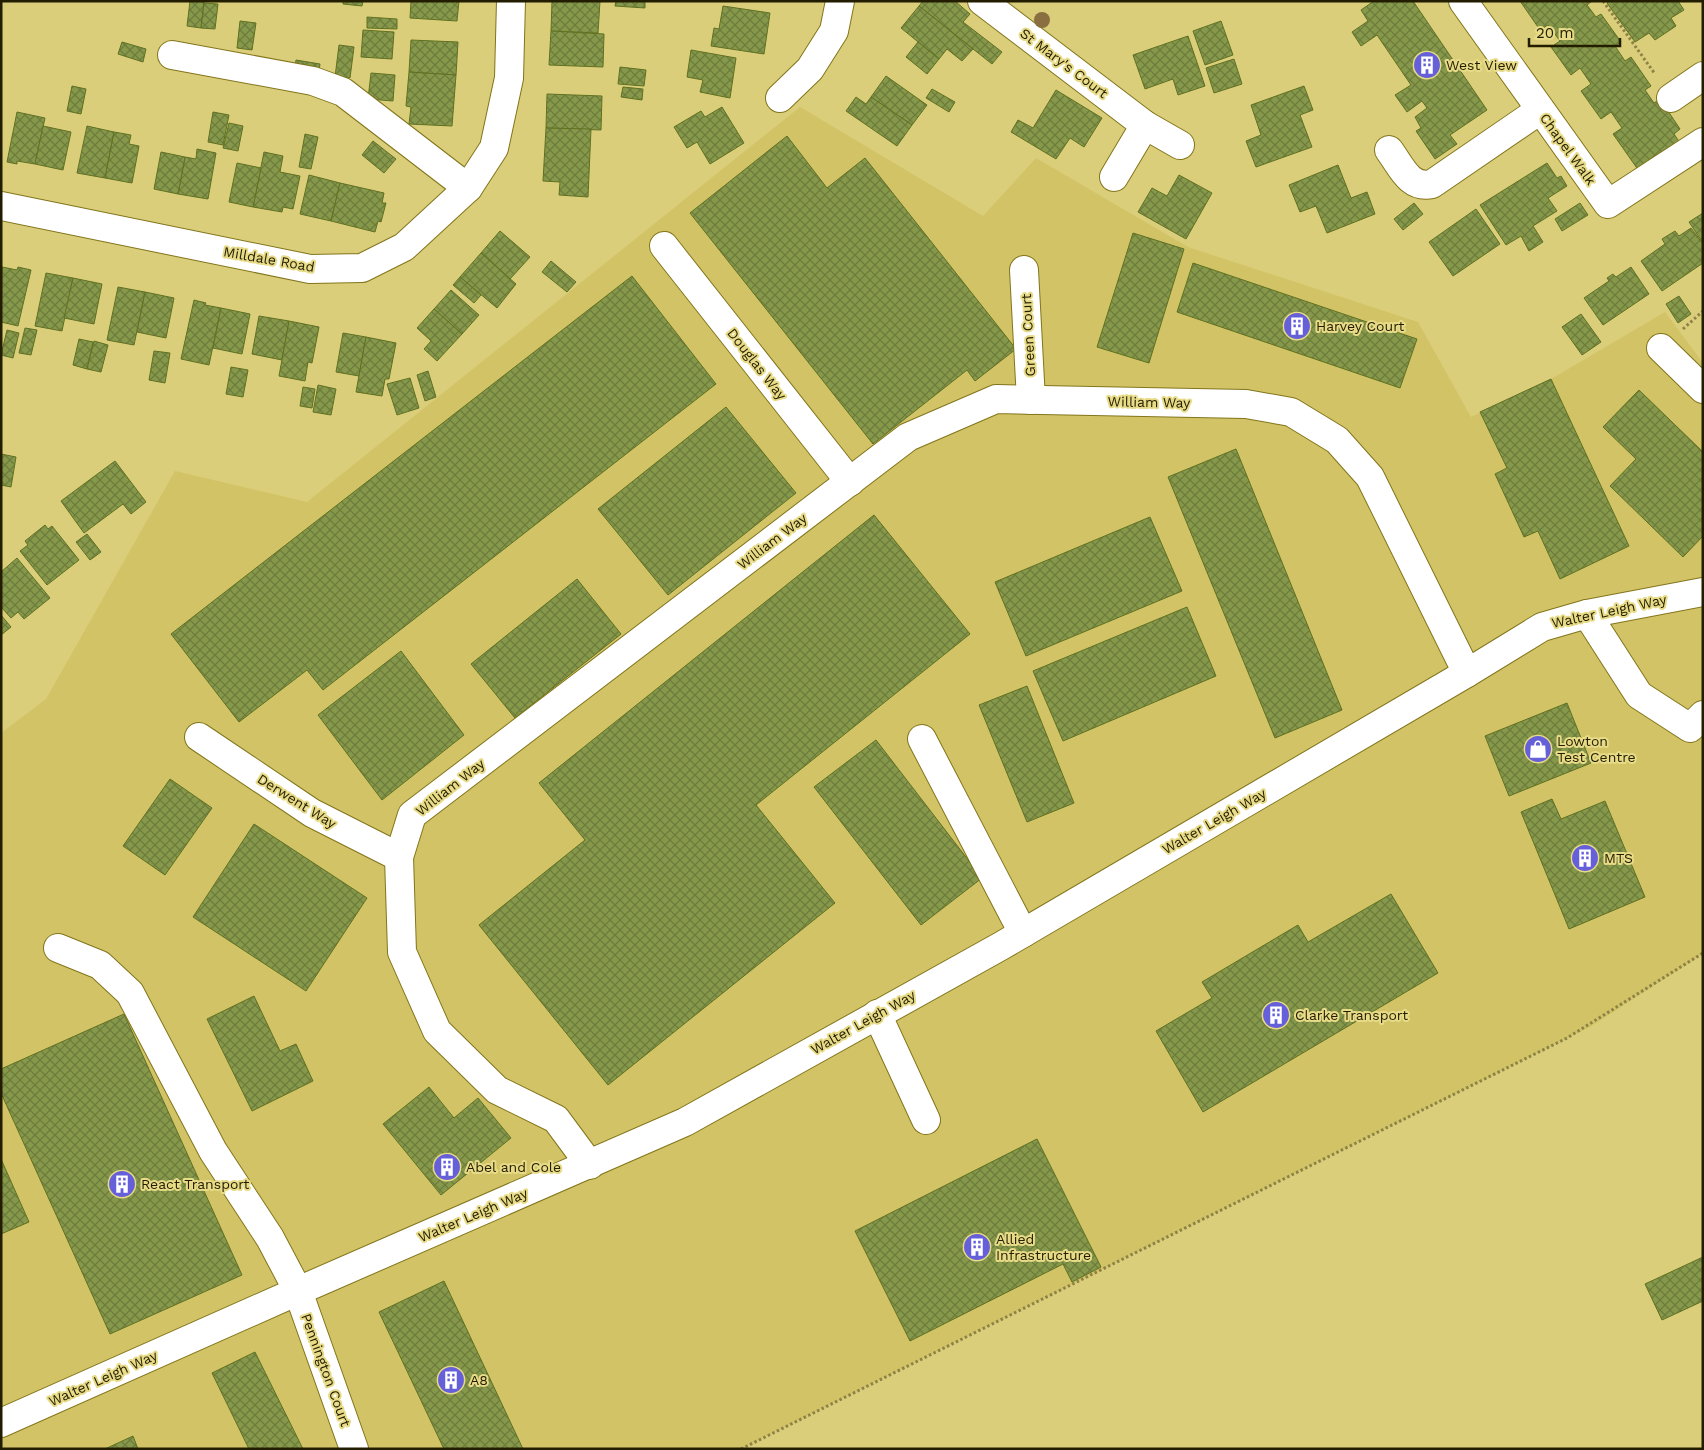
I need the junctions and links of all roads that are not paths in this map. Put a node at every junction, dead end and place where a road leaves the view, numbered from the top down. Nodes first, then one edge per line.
1 (511, 1) edge
2 (840, 1) edge
3 (982, 1) edge
4 (1463, 1) edge
5 (172, 55) dead end
6 (1703, 76) edge
7 (780, 98) dead end
8 (1672, 98) dead end
9 (1540, 110) junction
10 (1145, 125) junction
11 (1703, 142) edge
12 (1180, 145) dead end
13 (1389, 150) dead end
14 (1114, 177) dead end
15 (468, 188) junction
16 (1, 206) edge
17 (664, 246) dead end
18 (1024, 270) dead end
19 (1661, 348) dead end
20 (1703, 389) edge
21 (1031, 400) junction
22 (850, 482) junction
23 (1703, 592) edge
24 (1587, 614) junction
25 (1467, 673) junction
26 (1698, 727) edge
27 (199, 737) dead end
28 (922, 739) dead end
29 (399, 857) junction
30 (1023, 933) junction
31 (58, 948) dead end
32 (878, 1014) junction
33 (926, 1120) dead end
34 (590, 1165) junction
35 (298, 1291) junction
36 (1, 1423) edge
37 (354, 1449) edge

1 - 15 street, Milldale Road
2 - 7 street
3 - 10 street, St Mary's Court
4 - 9 street, Chapel Walk
5 - 15 street
6 - 8 street
9 - 11 street, Chapel Walk
9 - 13 street
10 - 12 street, St Mary's Court
10 - 14 street
15 - 16 street, Milldale Road
17 - 22 street, Douglas Way
18 - 21 street, Green Court
19 - 20 street
21 - 22 street, William Way
21 - 25 street, William Way
22 - 29 street, William Way
23 - 24 street, Walter Leigh Way
24 - 25 street, Walter Leigh Way
24 - 26 street
25 - 30 street, Walter Leigh Way
27 - 29 street, Derwent Way
28 - 30 street
29 - 34 street, William Way
30 - 32 street, Walter Leigh Way
31 - 35 street, Pennington Court
32 - 33 street
32 - 34 street, Walter Leigh Way
34 - 35 street, Walter Leigh Way
35 - 36 street, Walter Leigh Way
35 - 37 street, Pennington Court

